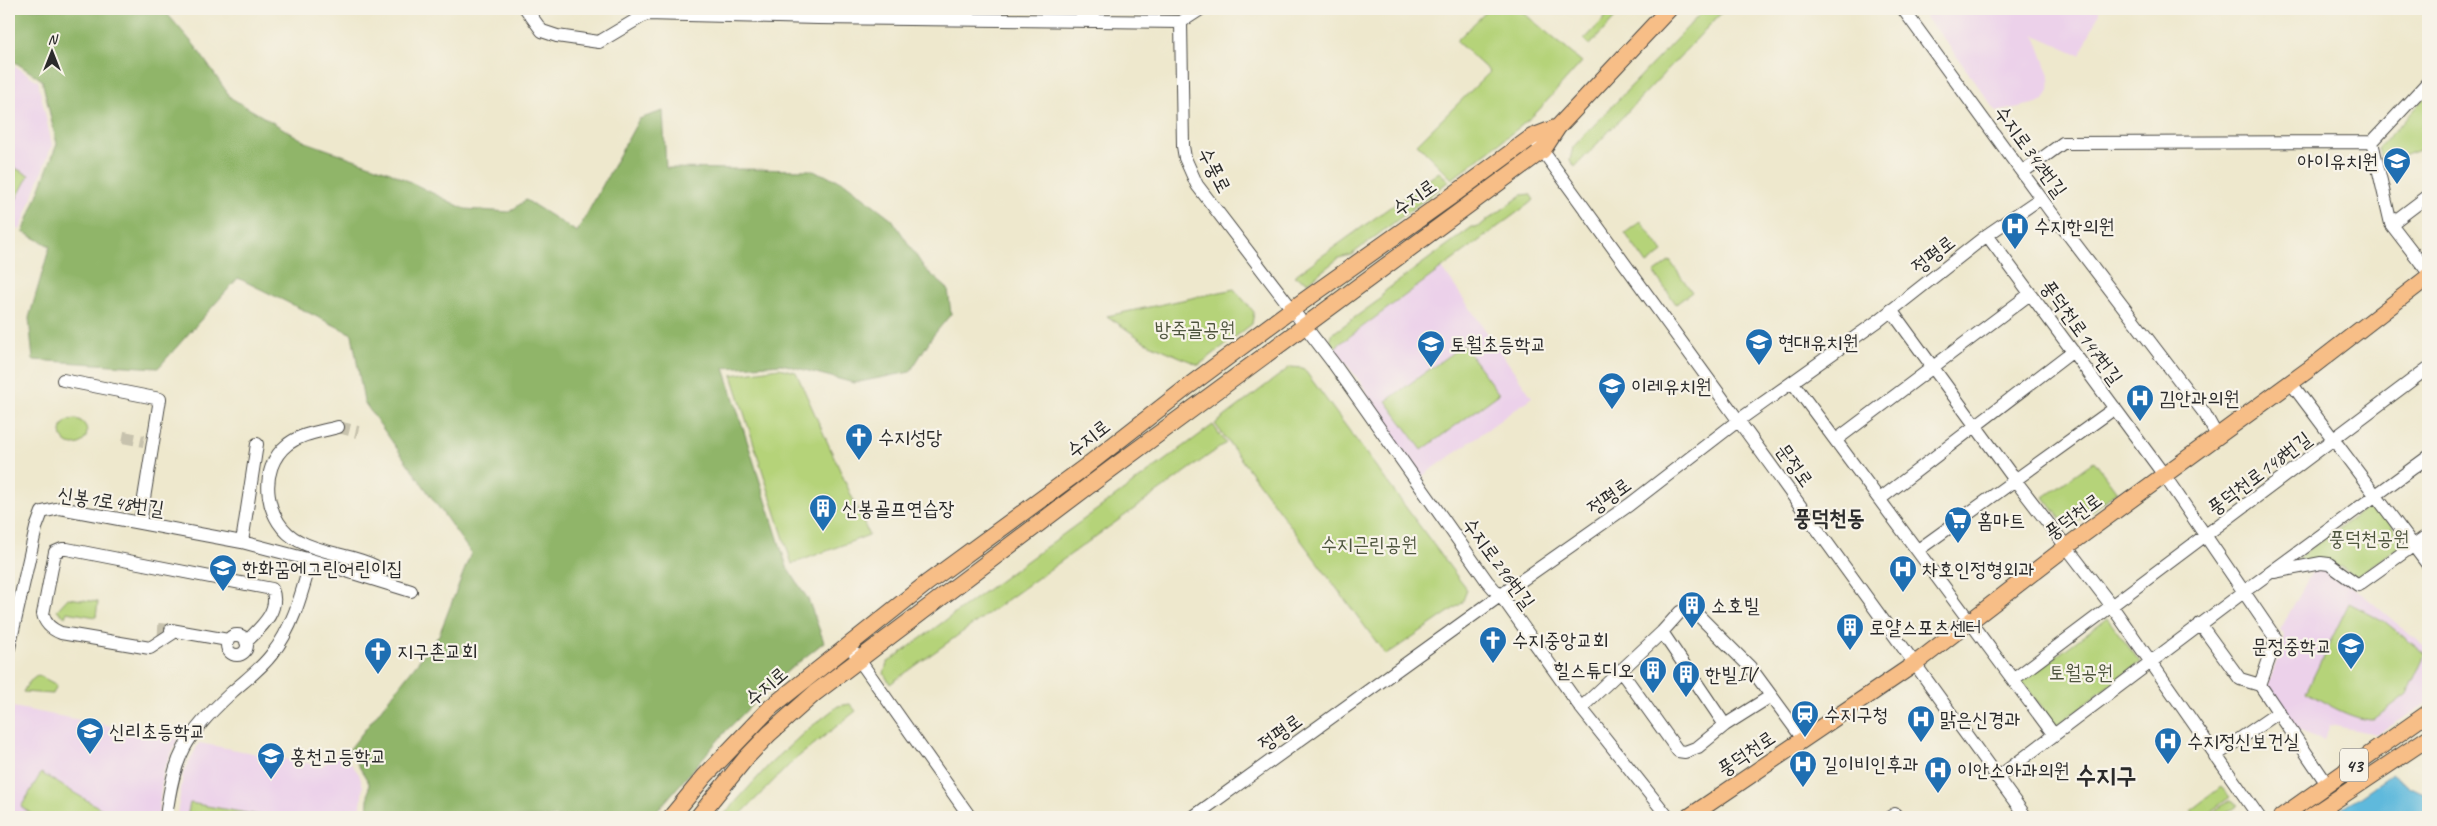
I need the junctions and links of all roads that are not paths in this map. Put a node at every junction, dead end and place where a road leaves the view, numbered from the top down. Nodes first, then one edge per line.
1 (526, 9) edge
2 (1201, 9) edge
3 (1669, 9) edge
4 (1903, 9) edge
5 (1181, 22) junction
6 (2428, 82) edge
7 (1558, 127) junction
8 (1532, 137) junction
9 (2372, 142) junction
10 (1543, 150) junction
11 (2023, 172) junction
12 (2428, 196) edge
13 (2041, 198) junction
14 (2391, 224) junction
15 (1987, 235) junction
16 (2428, 272) edge
17 (2428, 277) edge
18 (2030, 294) junction
19 (1291, 310) junction
20 (1891, 310) junction
21 (1304, 328) junction
22 (2073, 351) junction
23 (1934, 368) junction
24 (2428, 368) edge
25 (63, 380) dead end
26 (2291, 382) junction
27 (1793, 383) junction
28 (2115, 408) junction
29 (1740, 420) junction
30 (1977, 426) junction
31 (338, 427) tunnel mouth
32 (2218, 436) junction
33 (1836, 440) junction
34 (2334, 440) junction
35 (257, 444) dead end
36 (2428, 457) edge
37 (2164, 475) junction
38 (2015, 480) junction
39 (2376, 496) junction
40 (1880, 499) junction
41 (140, 523) junction
42 (2428, 535) edge
43 (2207, 536) junction
44 (242, 542) junction
45 (2414, 545) junction
46 (2067, 546) junction
47 (1918, 550) junction
48 (311, 560) junction
49 (2428, 565) edge
50 (2270, 573) junction
51 (376, 580) junction
52 (411, 591) dead end
53 (2245, 591) junction
54 (1500, 596) junction
55 (2111, 605) junction
56 (1970, 620) junction
57 (2200, 624) junction
58 (1662, 632) junction
59 (849, 645) junction
60 (9, 648) edge
61 (244, 648) junction
62 (860, 660) junction
63 (2150, 662) junction
64 (1916, 663) junction
65 (1620, 670) junction
66 (257, 672) junction
67 (2014, 679) junction
68 (2260, 685) junction
69 (1771, 696) junction
70 (1581, 708) junction
71 (2279, 712) junction
72 (2428, 713) edge
73 (1725, 725) junction
74 (2054, 735) junction
75 (2428, 738) edge
76 (1803, 739) junction
77 (2215, 756) junction
78 (1997, 778) junction
79 (2327, 784) junction
80 (166, 817) edge
81 (672, 817) edge
82 (698, 817) edge
83 (970, 817) edge
84 (1193, 817) edge
85 (1668, 817) edge
86 (1689, 817) edge
87 (1890, 817) edge
88 (1897, 817) edge
89 (2026, 817) edge
90 (2259, 817) edge
91 (2281, 817) edge
92 (2310, 817) edge

1 - 5 street
2 - 5 street
3 - 7 main road, 수지로
4 - 11 street, 수지로342번길
5 - 19 street, 수풍로
6 - 9 street
7 - 8 main road, 수지로
7 - 10 main road, 수지로
8 - 10 street, 문정로
8 - 19 main road, 수지로
9 - 11 street
9 - 14 street
10 - 21 main road, 수지로
10 - 29 street, 문정로
11 - 13 street, 수지로342번길
12 - 14 street
13 - 15 street, 정평로
13 - 32 street, 수지로342번길
14 - 16 street
15 - 18 street, 풍덕천로147번길
15 - 20 street, 정평로
17 - 26 main road, 풍덕천로
18 - 22 street, 풍덕천로147번길
18 - 23 street
19 - 21 street, 수풍로
19 - 59 main road, 수지로
20 - 23 street
20 - 27 street, 정평로
21 - 54 street, 수지로296번길
21 - 62 main road, 수지로
22 - 28 street, 풍덕천로147번길
22 - 30 street
23 - 30 street
23 - 33 street
24 - 34 street, 풍덕천로148번길
25 - 41 street
26 - 32 main road, 풍덕천로
26 - 34 street
27 - 29 street, 정평로
27 - 33 street
28 - 37 street, 풍덕천로147번길
28 - 38 street
29 - 54 street, 정평로
29 - 64 street, 문정로
30 - 38 street
30 - 40 street
31 - 51 street
32 - 37 main road, 풍덕천로
33 - 40 street
34 - 39 street
34 - 43 street, 풍덕천로148번길
35 - 44 street
36 - 39 street
37 - 43 street, 풍덕천로148번길
37 - 46 main road, 풍덕천로
38 - 46 street
38 - 47 street
39 - 45 street
39 - 50 street
40 - 47 street
41 - 44 street, 신봉1로48번길
41 - 60 street, 신봉1로48번길
42 - 45 street
43 - 53 street, 풍덕천로148번길
43 - 55 street
44 - 48 street, 신봉1로48번길
45 - 49 street
45 - 50 street
46 - 55 street
46 - 56 main road, 풍덕천로
47 - 56 street
48 - 51 street, 신봉1로48번길
48 - 66 street
50 - 53 street
51 - 52 street, 신봉1로48번길
53 - 57 street
53 - 68 street, 풍덕천로148번길
54 - 70 street, 수지로296번길
54 - 84 street, 정평로
55 - 63 street
55 - 67 street
56 - 64 main road, 풍덕천로
56 - 67 street
57 - 63 street
57 - 68 street
58 - 65 street
58 - 69 street
58 - 73 street
59 - 62 street
59 - 81 main road, 수지로
61 - 61 street
61 - 66 street
62 - 82 main road, 수지로
62 - 83 street
63 - 74 street
63 - 77 street
64 - 76 main road, 풍덕천로
64 - 78 street, 문정로
65 - 70 street
65 - 73 street
66 - 80 street
67 - 74 street
68 - 71 street
69 - 73 street
69 - 76 street
70 - 85 street, 수지로296번길
71 - 77 street
71 - 79 street
72 - 79 main road, 43
74 - 78 street
75 - 92 main road, 43
76 - 86 main road, 풍덕천로
77 - 90 street
78 - 89 street, 문정로
79 - 91 main road, 43
87 - 88 street

